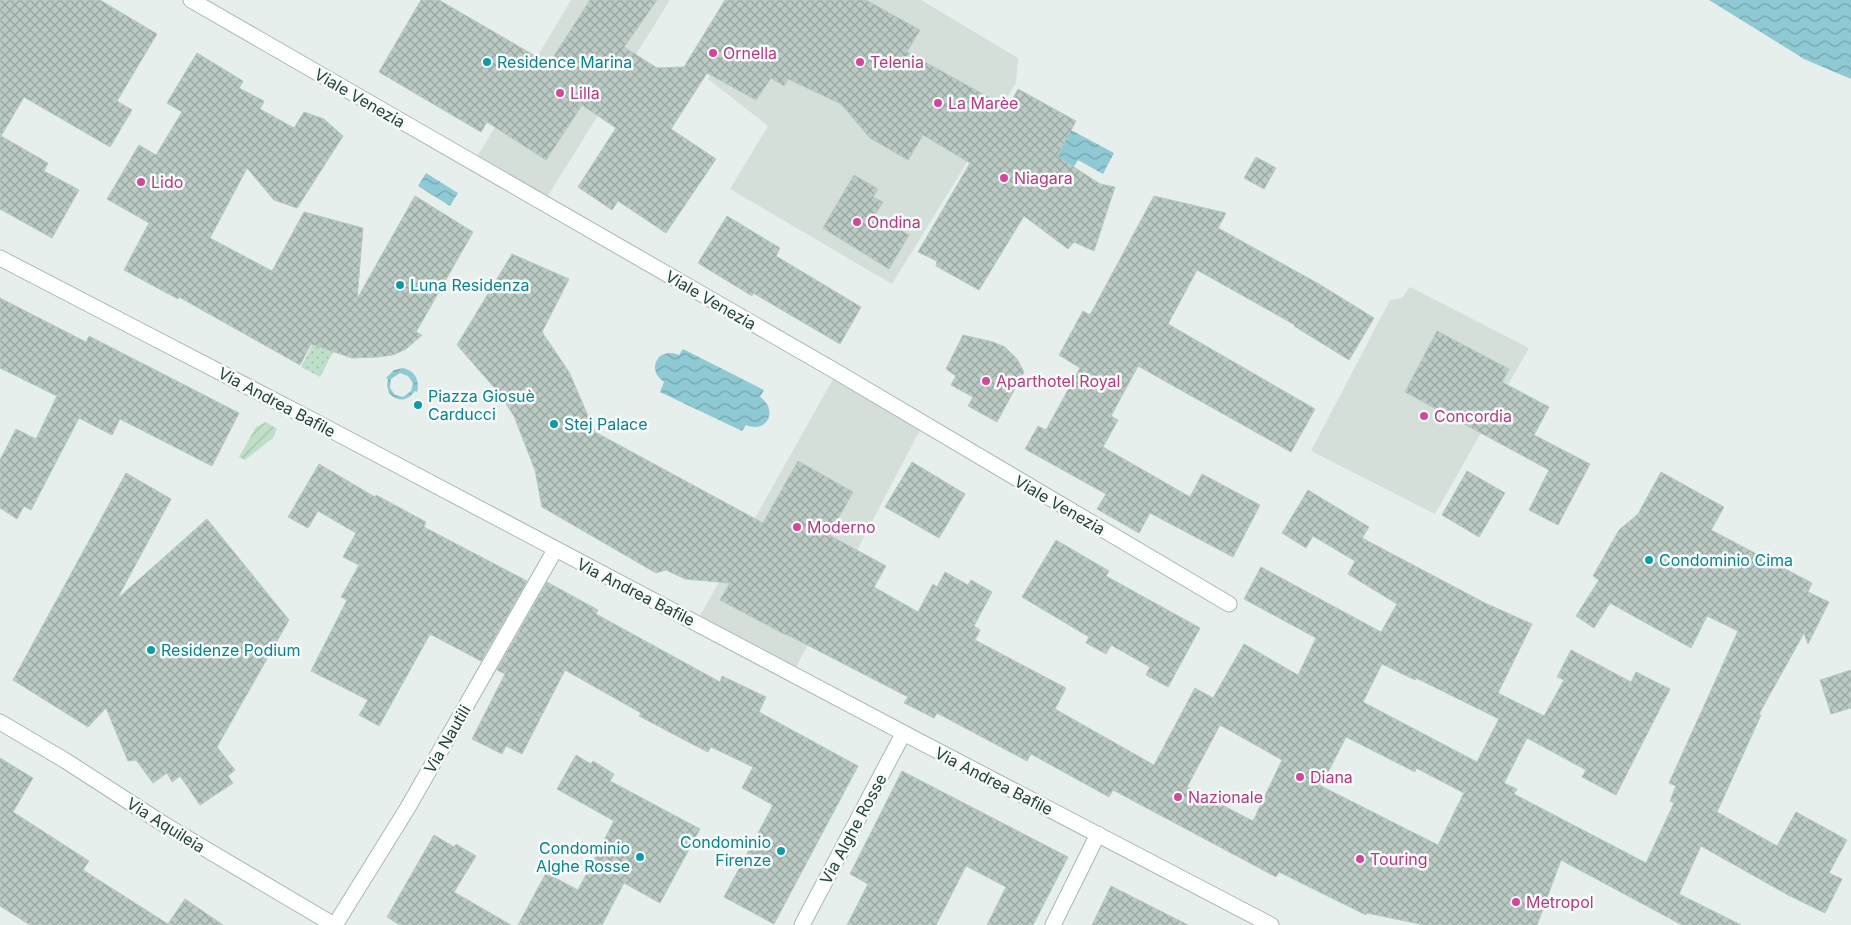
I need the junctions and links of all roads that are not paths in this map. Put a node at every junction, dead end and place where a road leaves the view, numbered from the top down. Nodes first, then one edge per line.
1 (191, 0) edge
2 (0, 258) edge
3 (555, 550) junction
4 (1229, 604) dead end
5 (0, 722) edge
6 (903, 734) junction
7 (1098, 834) junction
8 (334, 925) edge
9 (802, 925) edge
10 (1053, 925) edge
11 (1271, 925) edge

1 - 4 street, Viale Venezia
2 - 3 street, Via Andrea Bafile
3 - 6 street, Via Andrea Bafile
3 - 8 street, Via Nautili
5 - 8 street, Via Aquileia
6 - 7 street, Via Andrea Bafile
6 - 9 street, Via Alghe Rosse
7 - 10 street
7 - 11 street, Via Andrea Bafile

